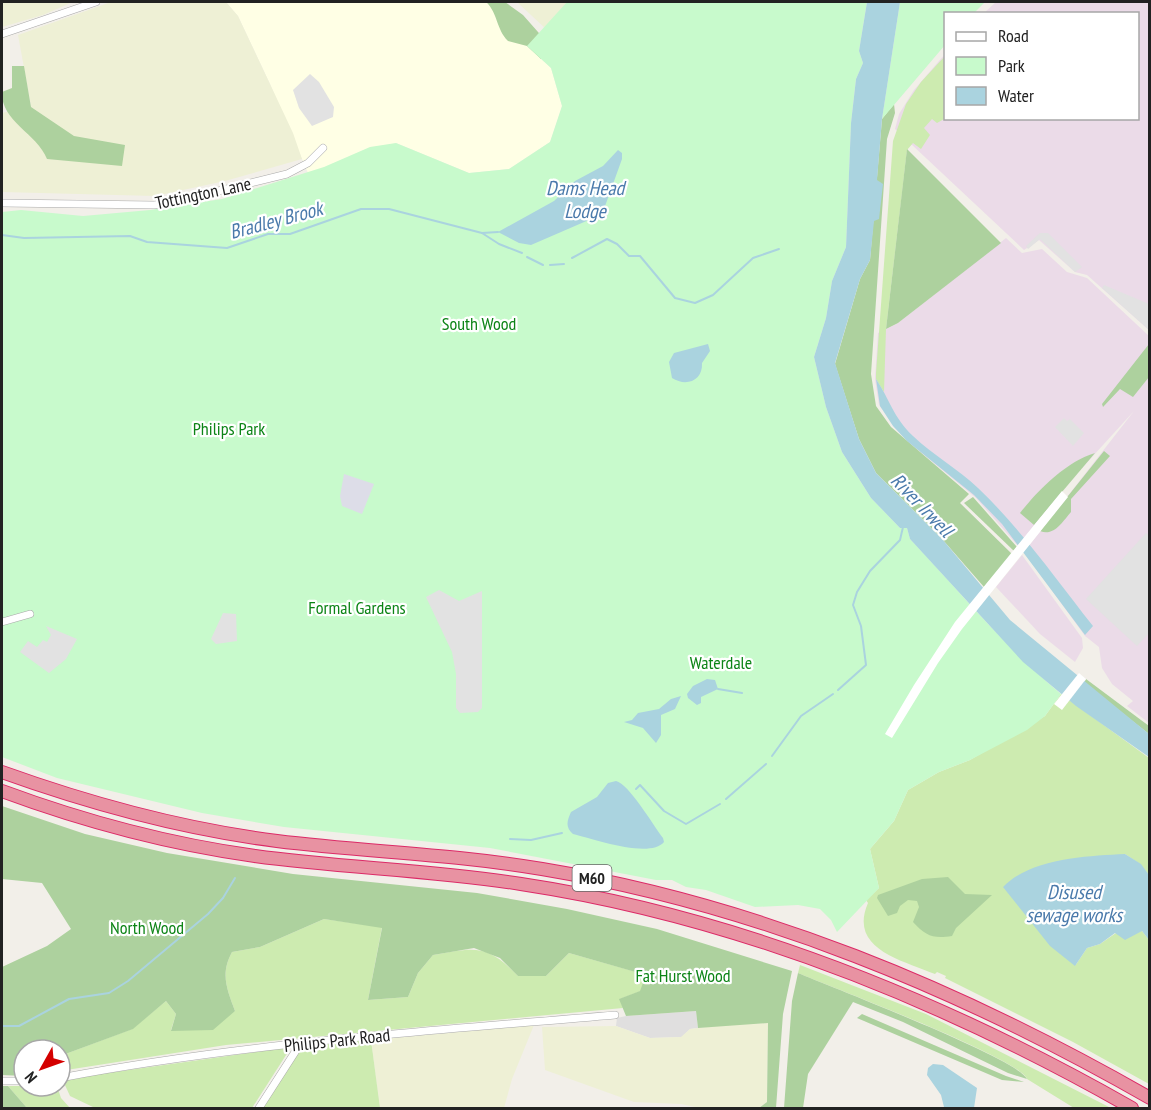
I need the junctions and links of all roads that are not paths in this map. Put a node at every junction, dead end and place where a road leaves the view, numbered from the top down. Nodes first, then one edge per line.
1 (96, 2) edge
2 (2, 34) edge
3 (323, 148) dead end
4 (2, 203) edge
5 (30, 614) dead end
6 (2, 622) edge
7 (2, 772) edge
8 (2, 791) edge
9 (615, 1015) dead end
10 (296, 1044) junction
11 (72, 1076) edge
12 (1149, 1098) edge
13 (259, 1108) edge
14 (1132, 1108) edge

1 - 2 street
3 - 4 street, Tottington Lane
5 - 6 street
7 - 12 highway, M60
8 - 14 highway, M60
9 - 10 street, Philips Park Road
10 - 11 street, Philips Park Road
10 - 13 street

